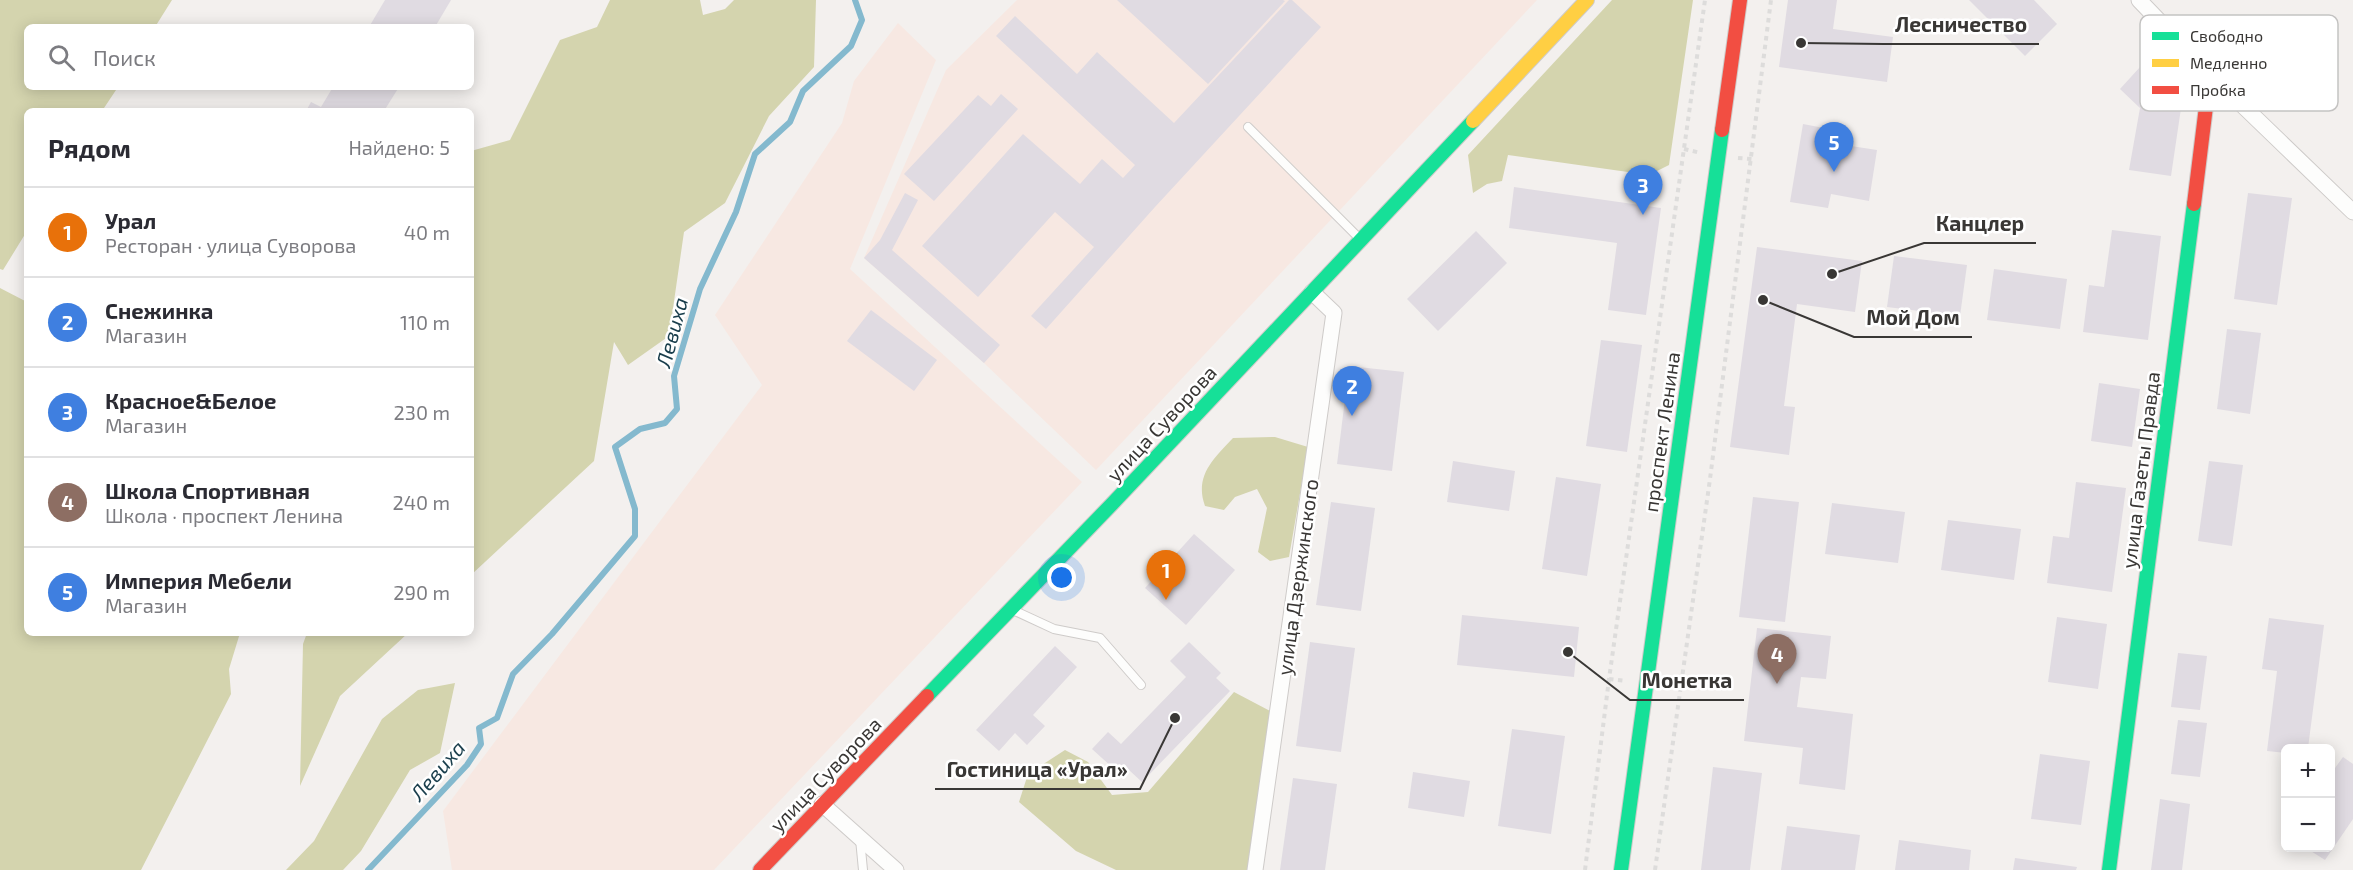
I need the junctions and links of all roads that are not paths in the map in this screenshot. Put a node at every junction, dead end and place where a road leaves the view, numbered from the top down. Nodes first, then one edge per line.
1 (1587, 0) edge
2 (1740, 0) edge
3 (2139, 0) edge
4 (2153, 15) edge
5 (2205, 111) edge
6 (2248, 111) edge
7 (1248, 127) dead end
8 (2353, 212) edge
9 (1362, 240) junction
10 (1312, 292) junction
11 (1010, 609) junction
12 (1141, 685) dead end
13 (822, 804) junction
14 (860, 838) junction
15 (760, 870) edge
16 (863, 870) edge
17 (896, 870) edge
18 (1255, 870) edge
19 (1621, 870) edge
20 (2109, 870) edge

1 - 9 main road, улица Суворова
2 - 19 main road, проспект Ленина
3 - 4 street
5 - 20 main road, улица Газеты Правда
6 - 8 street
7 - 9 lane
9 - 10 main road, улица Суворова
10 - 11 main road, улица Суворова
10 - 18 street, улица Дзержинского
11 - 12 lane
11 - 13 main road, улица Суворова
13 - 14 street
13 - 15 main road, улица Суворова
14 - 16 lane
14 - 17 street

